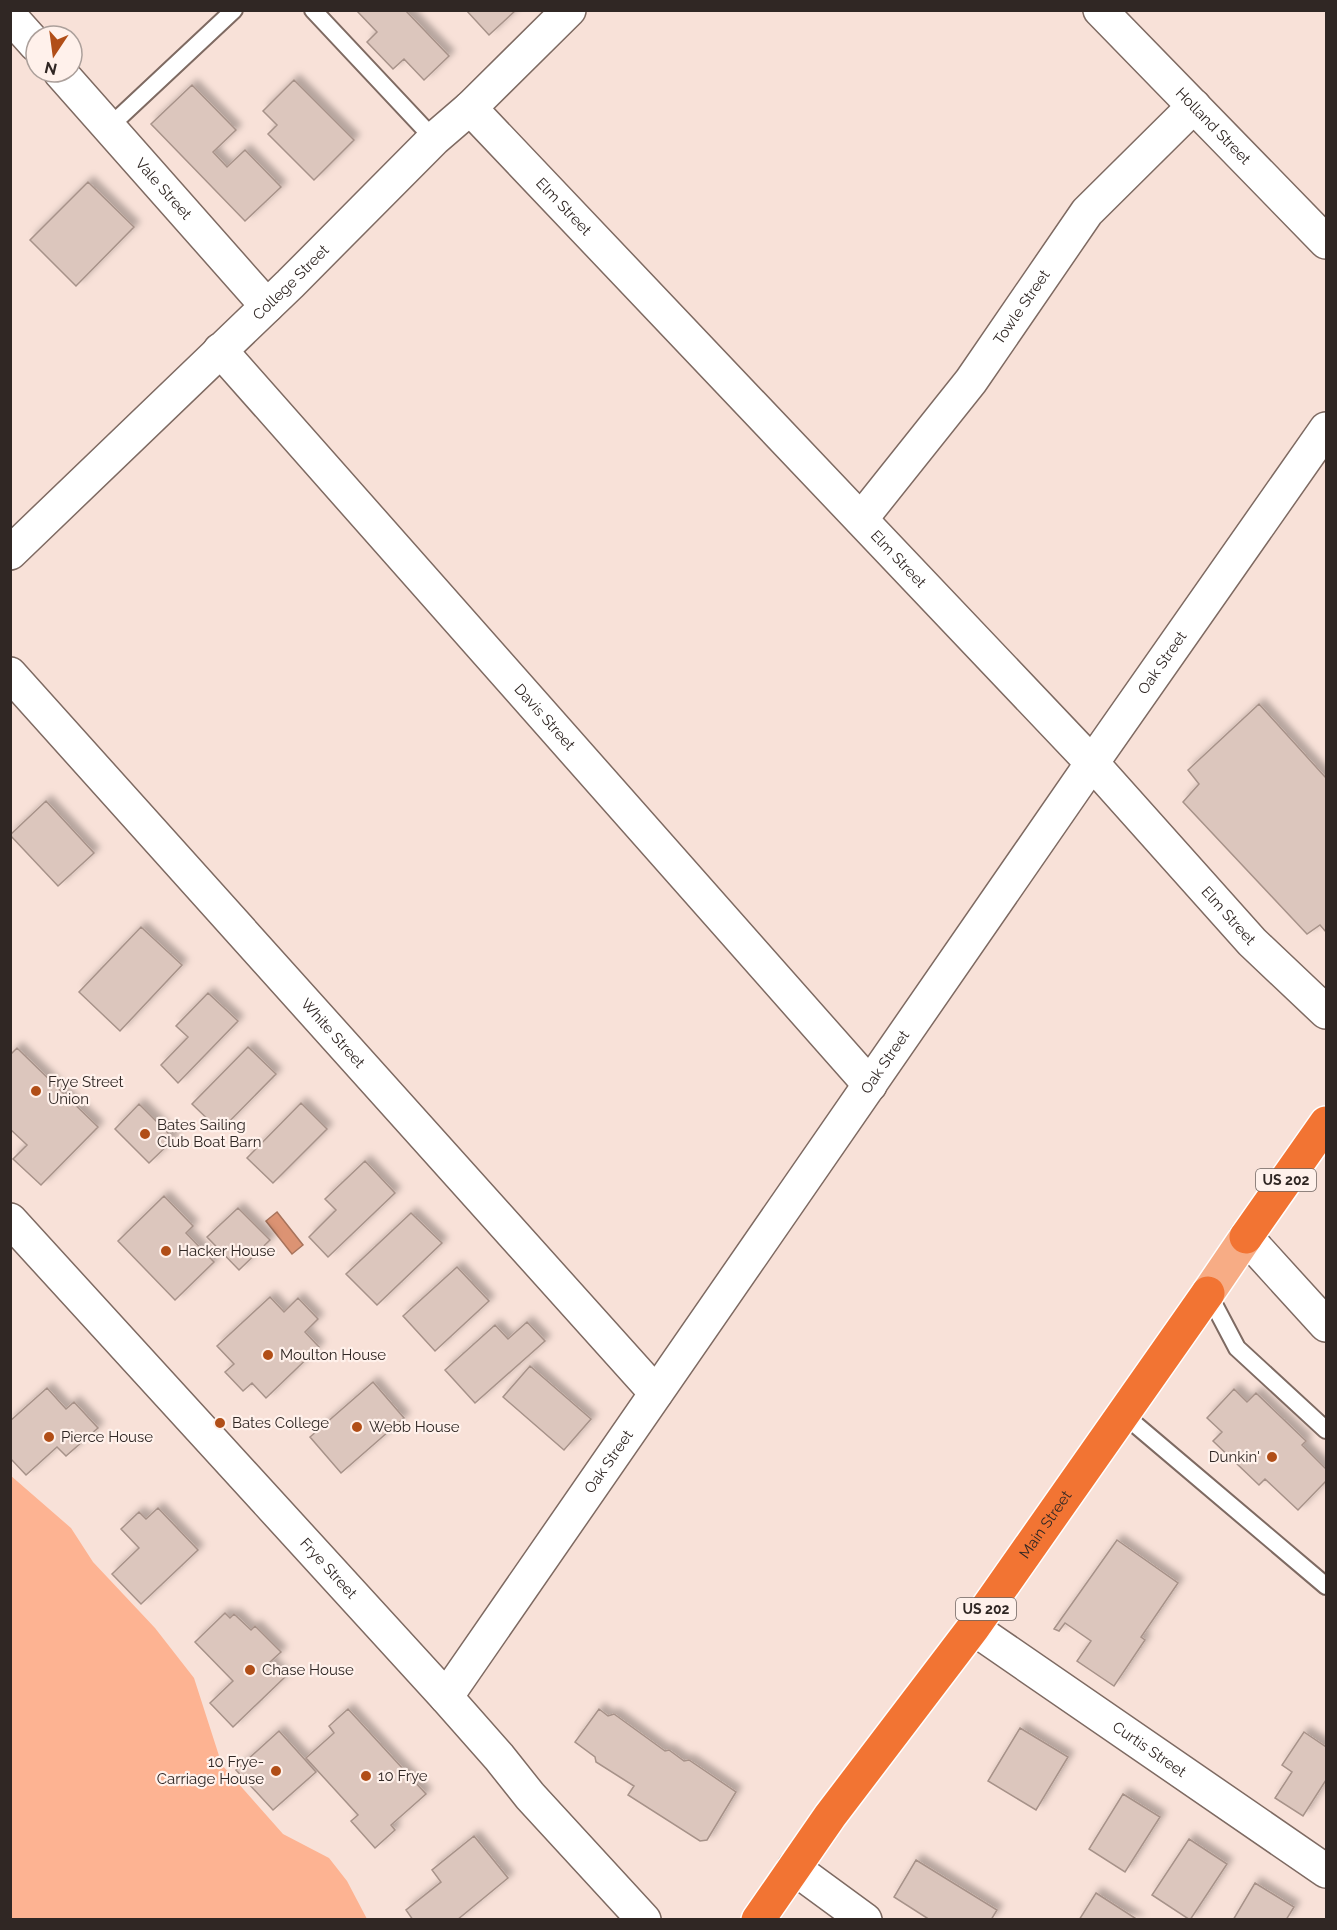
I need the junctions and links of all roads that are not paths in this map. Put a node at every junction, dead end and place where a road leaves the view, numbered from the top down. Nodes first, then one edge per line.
1 (234, 10) edge
2 (313, 10) edge
3 (569, 10) edge
4 (1100, 10) edge
5 (10, 16) edge
6 (24, 32) edge
7 (71, 84) edge
8 (1194, 106) junction
9 (470, 108) junction
10 (109, 127) junction
11 (434, 139) junction
12 (1326, 242) edge
13 (267, 306) junction
14 (220, 350) junction
15 (1326, 429) edge
16 (861, 519) junction
17 (10, 553) edge
18 (10, 674) edge
19 (1092, 763) junction
20 (1326, 1012) edge
21 (870, 1085) junction
22 (1326, 1123) edge
23 (10, 1220) edge
24 (1246, 1237) junction
25 (1208, 1293) junction
26 (1326, 1325) edge
27 (656, 1394) junction
28 (1123, 1414) junction
29 (1326, 1430) edge
30 (1326, 1586) edge
31 (973, 1628) junction
32 (446, 1697) junction
33 (794, 1868) junction
34 (1326, 1871) edge
35 (644, 1920) edge
36 (758, 1920) edge
37 (865, 1920) edge

1 - 10 lane
2 - 11 lane
3 - 9 street, College Street
4 - 8 street, Holland Street
5 - 6 street
7 - 10 street, Vale Street
8 - 12 street, Holland Street
8 - 16 street, Towle Street
9 - 11 street, College Street
9 - 16 street, Elm Street
10 - 13 street, Vale Street
11 - 13 street, College Street
13 - 14 street, College Street
14 - 17 street, College Street
14 - 21 street, Davis Street
15 - 19 street, Oak Street
16 - 19 street, Elm Street
18 - 27 street, White Street
19 - 20 street, Elm Street
19 - 21 street, Oak Street
21 - 27 street, Oak Street
22 - 24 highway, Main Street / US 202
23 - 32 street, Frye Street
24 - 25 main road, Main Street / US 202
24 - 26 street
25 - 28 highway, Main Street / US 202
25 - 29 lane
27 - 32 street, Oak Street
28 - 30 lane
28 - 31 highway, Main Street / US 202
31 - 33 highway, Main Street / US 202
31 - 34 street, Curtis Street
32 - 35 street, Frye Street
33 - 36 highway, Main Street / US 202
33 - 37 street

